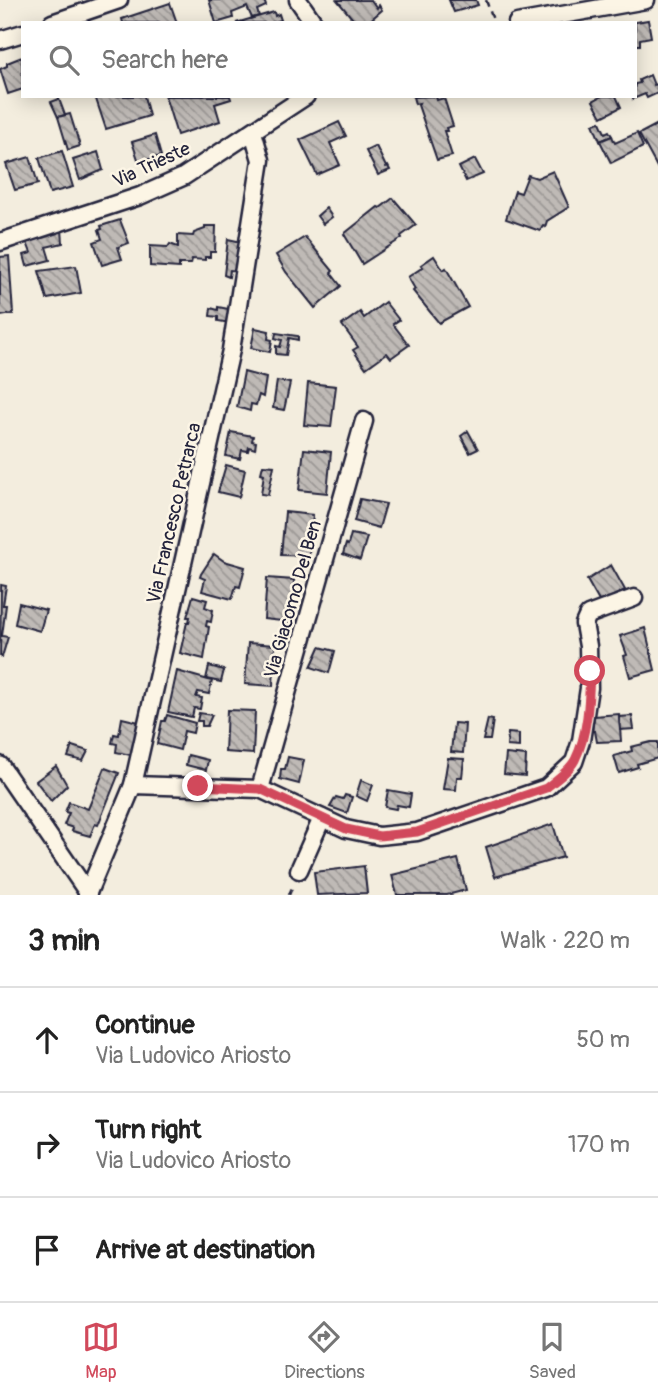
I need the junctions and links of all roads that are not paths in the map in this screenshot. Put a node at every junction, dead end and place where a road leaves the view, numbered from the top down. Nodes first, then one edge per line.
1 (120, 0) edge
2 (298, 0) edge
3 (646, 0) edge
4 (58, 21) edge
5 (313, 21) edge
6 (528, 21) edge
7 (21, 34) edge
8 (0, 40) edge
9 (303, 98) edge
10 (253, 132) junction
11 (0, 242) edge
12 (364, 421) dead end
13 (634, 598) dead end
14 (0, 765) edge
15 (133, 785) junction
16 (260, 789) junction
17 (322, 818) junction
18 (299, 870) dead end
19 (88, 894) edge

1 - 4 street
2 - 5 street
3 - 6 street
7 - 8 street
9 - 10 street, Via Trieste
10 - 11 street, Via Trieste
10 - 15 street, Via Francesco Petrarca
12 - 16 street, Via Giacomo Del Ben
13 - 17 street
14 - 19 street
15 - 16 street
15 - 19 street, Via Francesco Petrarca
16 - 17 street
17 - 18 street

